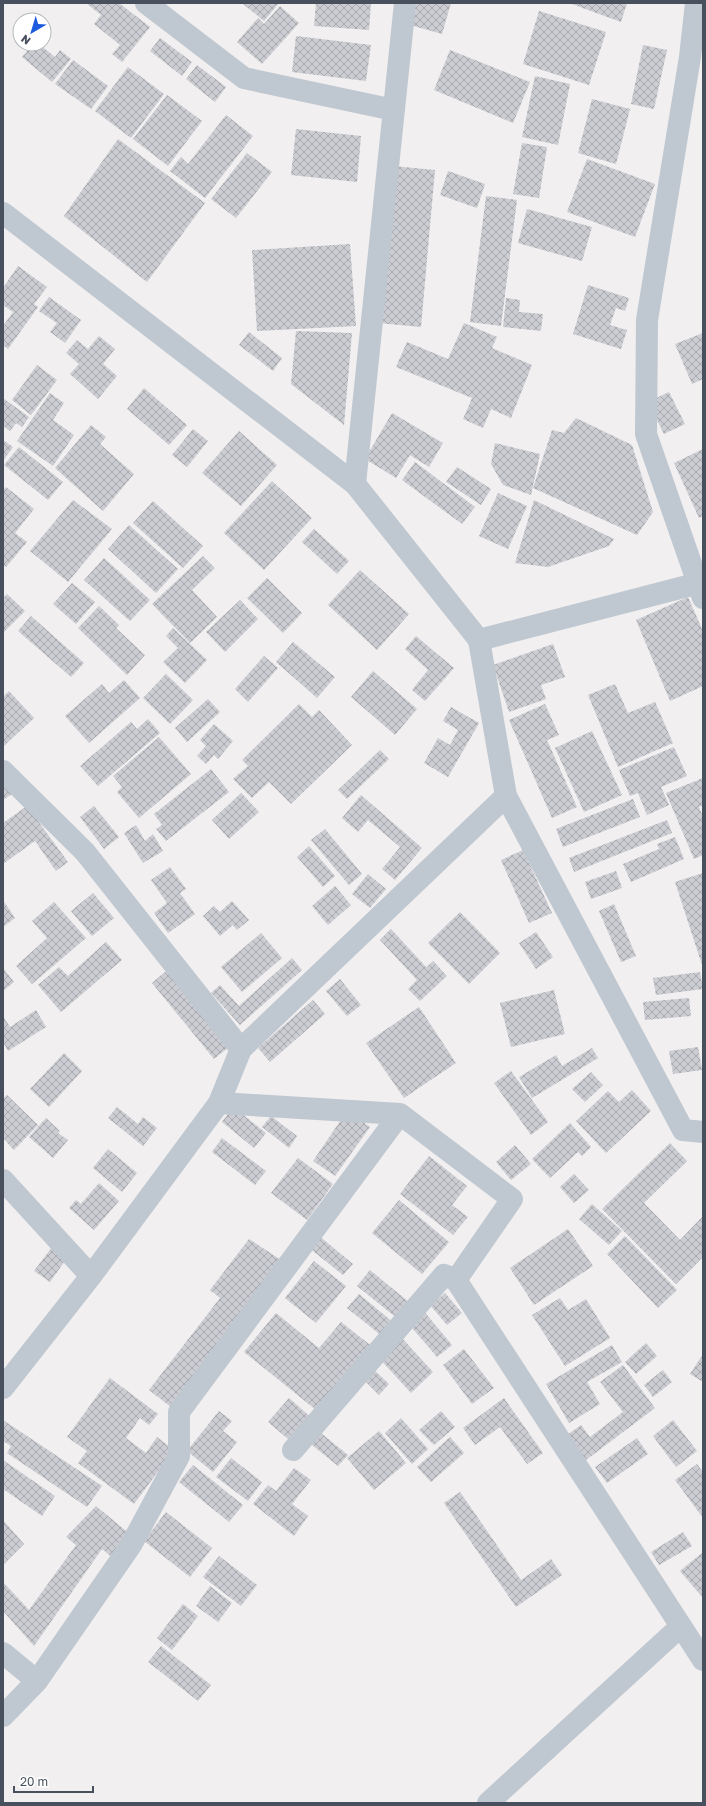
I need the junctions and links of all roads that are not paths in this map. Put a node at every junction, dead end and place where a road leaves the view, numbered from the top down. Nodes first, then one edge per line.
1 (146, 3) edge
2 (405, 3) edge
3 (696, 3) edge
4 (696, 64) edge
5 (394, 110) junction
6 (3, 213) edge
7 (355, 484) junction
8 (701, 588) edge
9 (479, 640) junction
10 (3, 771) edge
11 (506, 796) junction
12 (241, 1049) junction
13 (219, 1103) junction
14 (400, 1114) junction
15 (703, 1132) edge
16 (3, 1180) edge
17 (91, 1276) junction
18 (456, 1280) junction
19 (3, 1388) edge
20 (293, 1450) dead end
21 (680, 1626) junction
22 (3, 1653) edge
23 (703, 1660) edge
24 (38, 1681) junction
25 (3, 1716) edge
26 (488, 1803) edge

1 - 5 street
2 - 5 street
3 - 4 street
4 - 8 street
5 - 7 street
6 - 7 street
7 - 9 street
8 - 9 street
9 - 11 street
10 - 12 street
11 - 12 street
11 - 15 street
12 - 13 street
13 - 14 street
13 - 17 street
14 - 18 street
14 - 24 street
16 - 17 street
17 - 19 street
18 - 20 street
18 - 21 street
21 - 23 street
21 - 26 street
22 - 24 street
24 - 25 street

